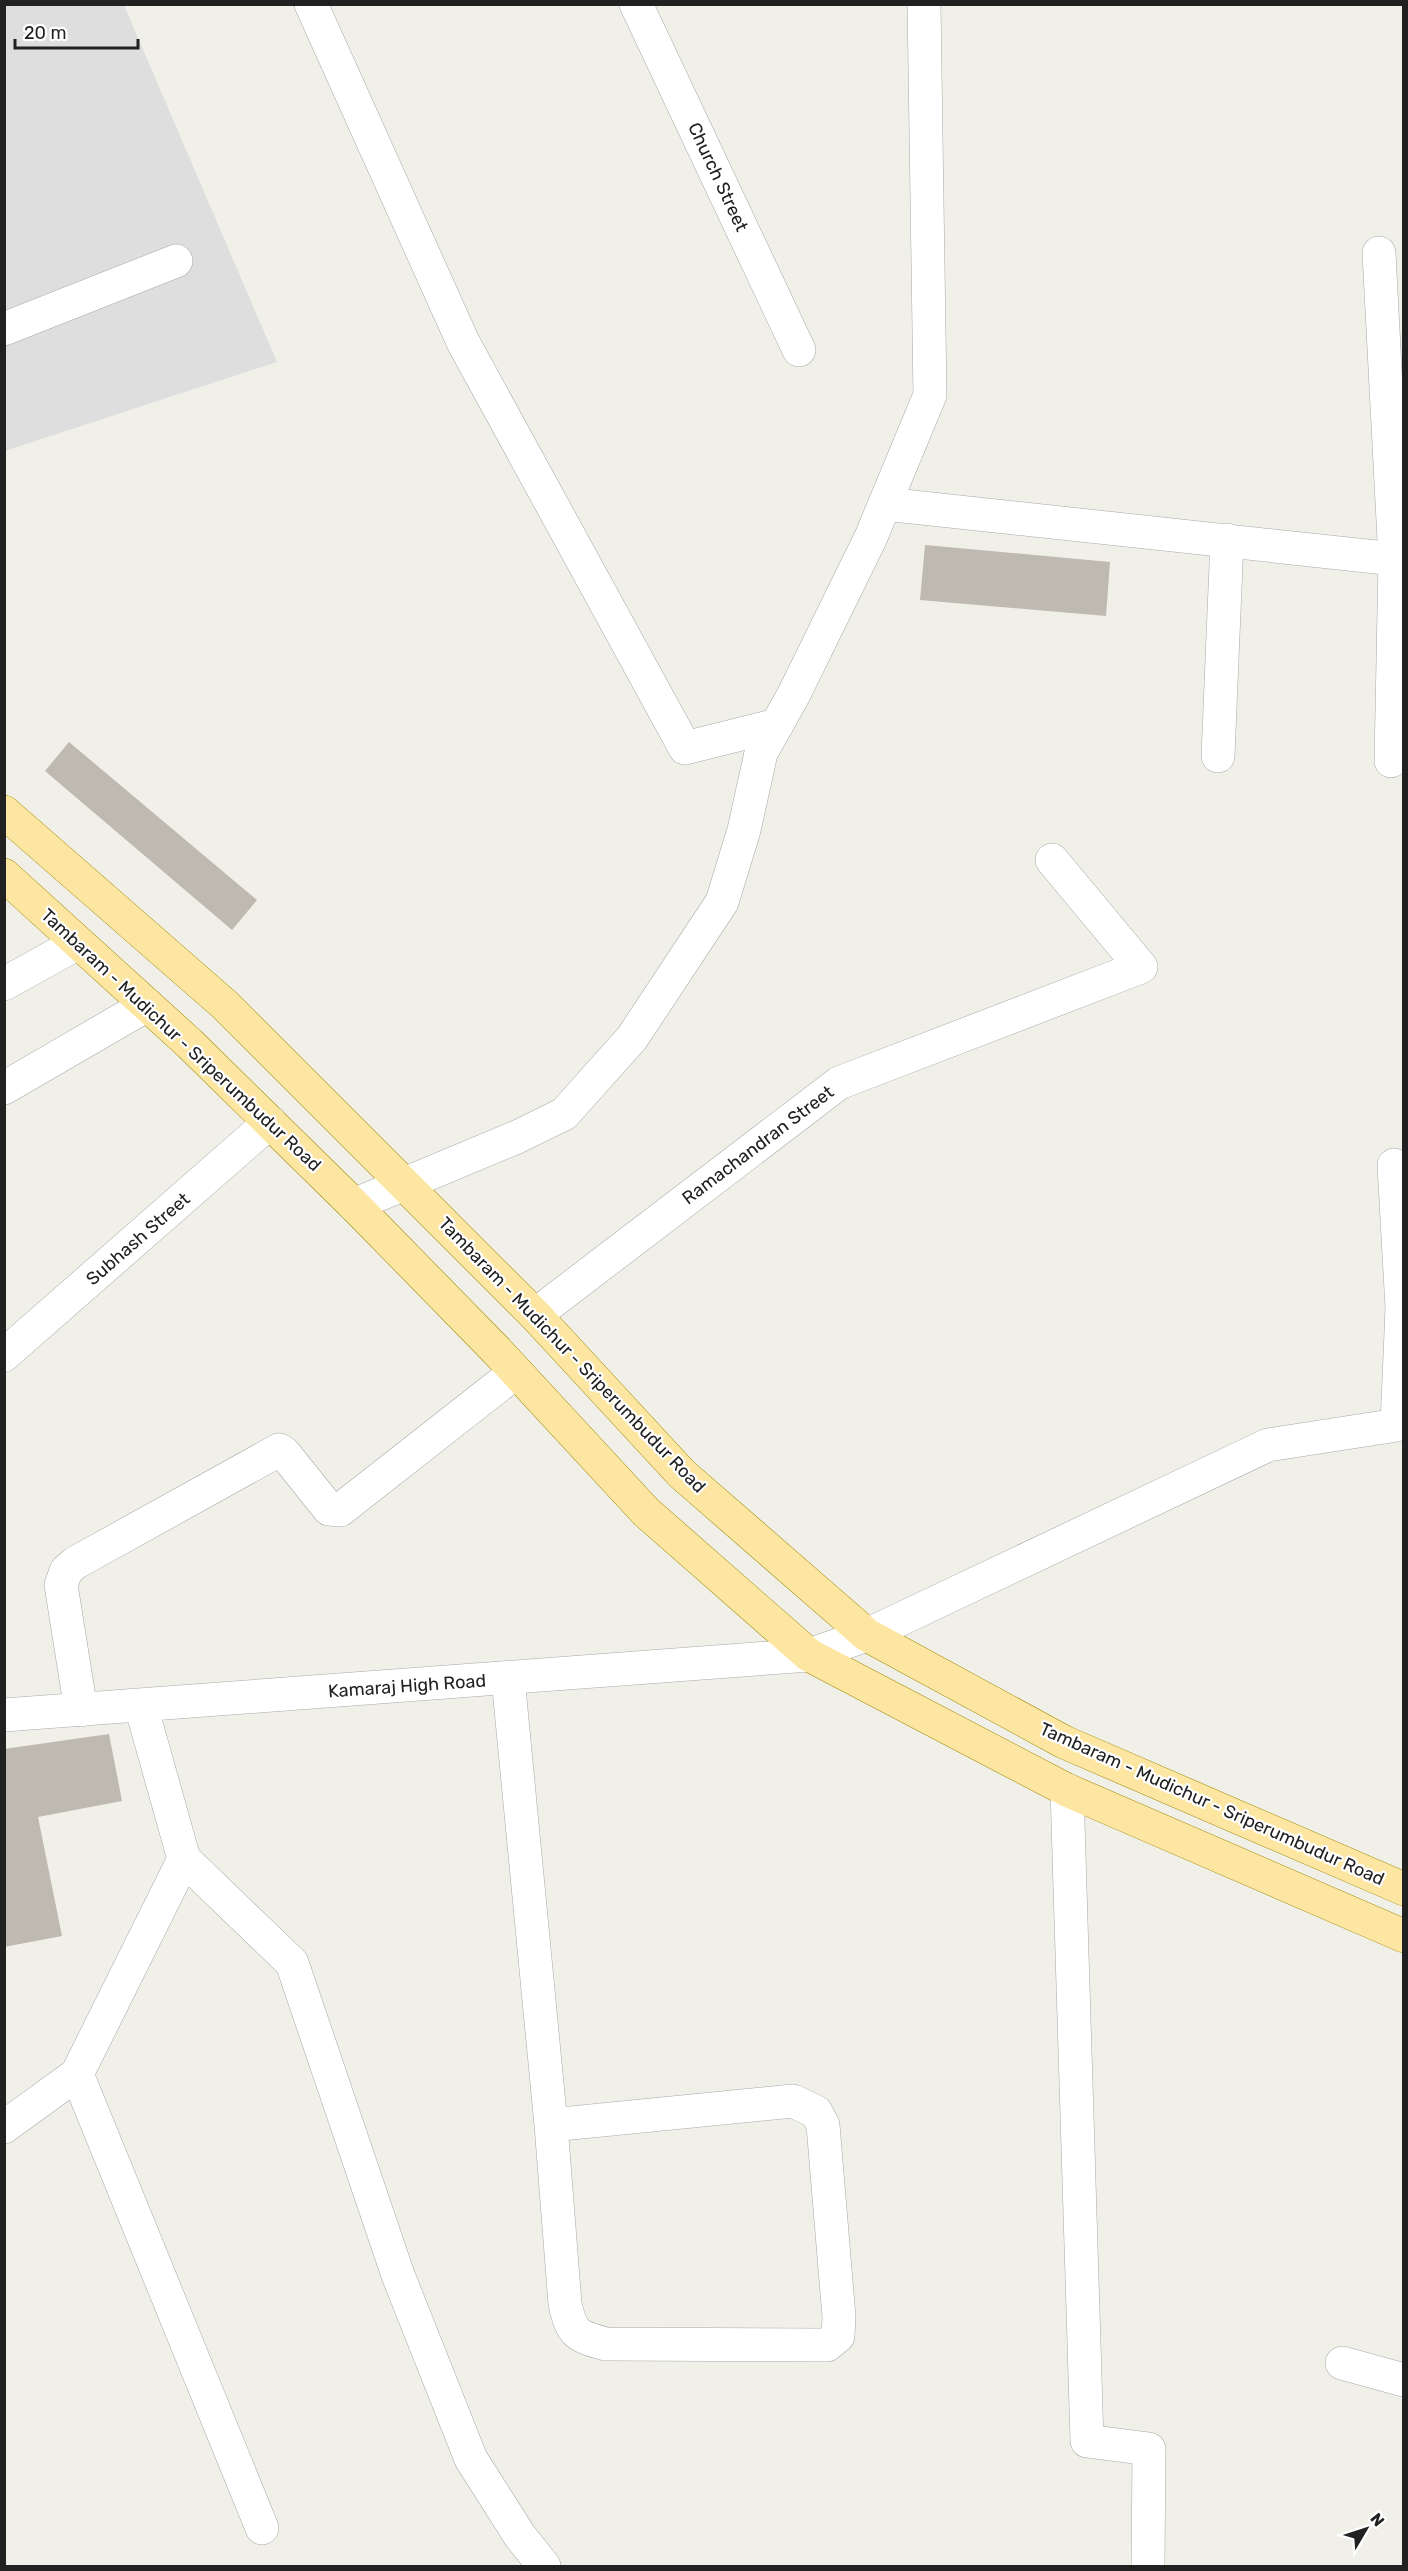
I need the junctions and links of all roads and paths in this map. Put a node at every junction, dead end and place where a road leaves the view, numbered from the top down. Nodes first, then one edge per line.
1 (311, 4) edge
2 (636, 4) edge
3 (924, 4) edge
4 (1379, 253) dead end
5 (176, 261) dead end
6 (4, 329) edge
7 (1394, 340) edge
8 (799, 350) dead end
9 (885, 504) junction
10 (1227, 540) junction
11 (1399, 559) edge
12 (777, 725) junction
13 (1218, 756) dead end
14 (1391, 761) dead end
15 (4, 812) edge
16 (1052, 860) dead end
17 (4, 875) edge
18 (78, 943) junction
19 (4, 984) edge
20 (147, 1005) junction
21 (4, 1088) edge
22 (270, 1122) junction
23 (1394, 1165) dead end
24 (405, 1182) junction
25 (354, 1205) junction
26 (1403, 1308) edge
27 (535, 1315) junction
28 (4, 1355) edge
29 (516, 1372) junction
30 (867, 1635) junction
31 (809, 1655) junction
32 (508, 1678) junction
33 (141, 1706) junction
34 (81, 1710) junction
35 (4, 1715) edge
36 (1067, 1790) junction
37 (184, 1859) junction
38 (1404, 1889) edge
39 (1404, 1936) edge
40 (77, 2074) junction
41 (551, 2125) junction
42 (4, 2127) edge
43 (1342, 2364) dead end
44 (1404, 2380) edge
45 (262, 2528) dead end
46 (544, 2566) edge
47 (1149, 2566) edge

1 - 12 street
2 - 8 street, Church Street
3 - 9 street
4 - 7 street
5 - 6 street
7 - 11 street
9 - 10 street
9 - 12 street
10 - 11 street
10 - 13 street
11 - 14 street
12 - 24 street
15 - 24 main road, Tambaram - Mudichur - Sriperumbudur Road
16 - 27 street, Ramachandran Street
17 - 18 main road, Tambaram - Mudichur - Sriperumbudur Road
18 - 19 street
18 - 20 main road, Tambaram - Mudichur - Sriperumbudur Road
20 - 21 street
20 - 22 main road, Tambaram - Mudichur - Sriperumbudur Road
22 - 25 main road, Tambaram - Mudichur - Sriperumbudur Road
22 - 28 street, Subhash Street
23 - 26 street
24 - 25 street
24 - 27 main road, Tambaram - Mudichur - Sriperumbudur Road
25 - 29 main road, Tambaram - Mudichur - Sriperumbudur Road
26 - 30 street, Kamaraj High Road
27 - 30 main road, Tambaram - Mudichur - Sriperumbudur Road
29 - 31 main road, Tambaram - Mudichur - Sriperumbudur Road
29 - 34 street
30 - 31 street, Kamaraj High Road
30 - 38 main road, Tambaram - Mudichur - Sriperumbudur Road
31 - 32 street, Kamaraj High Road
31 - 36 main road, Tambaram - Mudichur - Sriperumbudur Road
32 - 33 street, Kamaraj High Road
32 - 41 street
33 - 34 street, Kamaraj High Road
33 - 37 street
34 - 35 street, Kamaraj High Road
36 - 39 main road, Tambaram - Mudichur - Sriperumbudur Road
36 - 47 street
37 - 40 street
37 - 46 street
40 - 42 street
40 - 45 street
41 - 41 street
43 - 44 street

